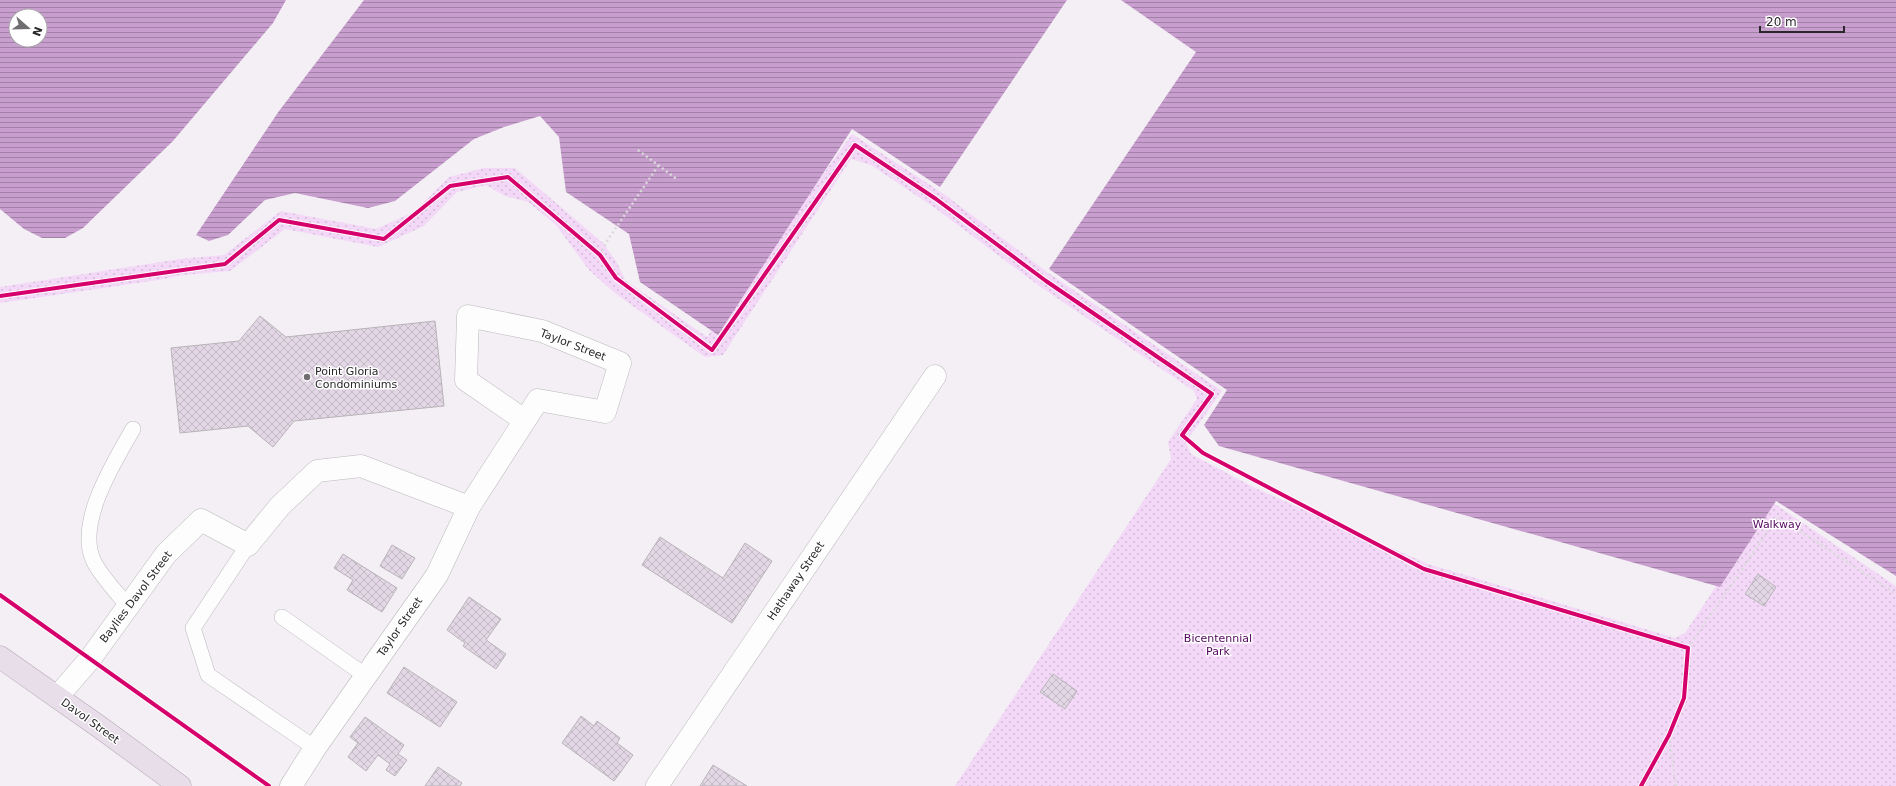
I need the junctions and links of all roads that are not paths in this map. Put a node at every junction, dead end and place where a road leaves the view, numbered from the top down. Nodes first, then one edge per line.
1 (935, 376) dead end
2 (524, 420) junction
3 (133, 429) dead end
4 (469, 507) junction
5 (248, 545) junction
6 (128, 606) junction
7 (282, 617) dead end
8 (0, 657) edge
9 (366, 676) junction
10 (57, 697) junction
11 (315, 748) junction
12 (180, 786) edge
13 (291, 786) edge
14 (657, 786) edge

1 - 14 street, Hathaway Street
2 - 2 street, Taylor Street
2 - 4 street, Taylor Street
3 - 6 lane
4 - 5 street
4 - 9 street, Taylor Street
5 - 6 street, Baylies Davol Street
5 - 11 lane
6 - 10 street, Baylies Davol Street
7 - 9 lane
8 - 10 highway, Davol Street
9 - 11 street, Taylor Street
10 - 12 highway, Davol Street
11 - 13 street, Taylor Street

